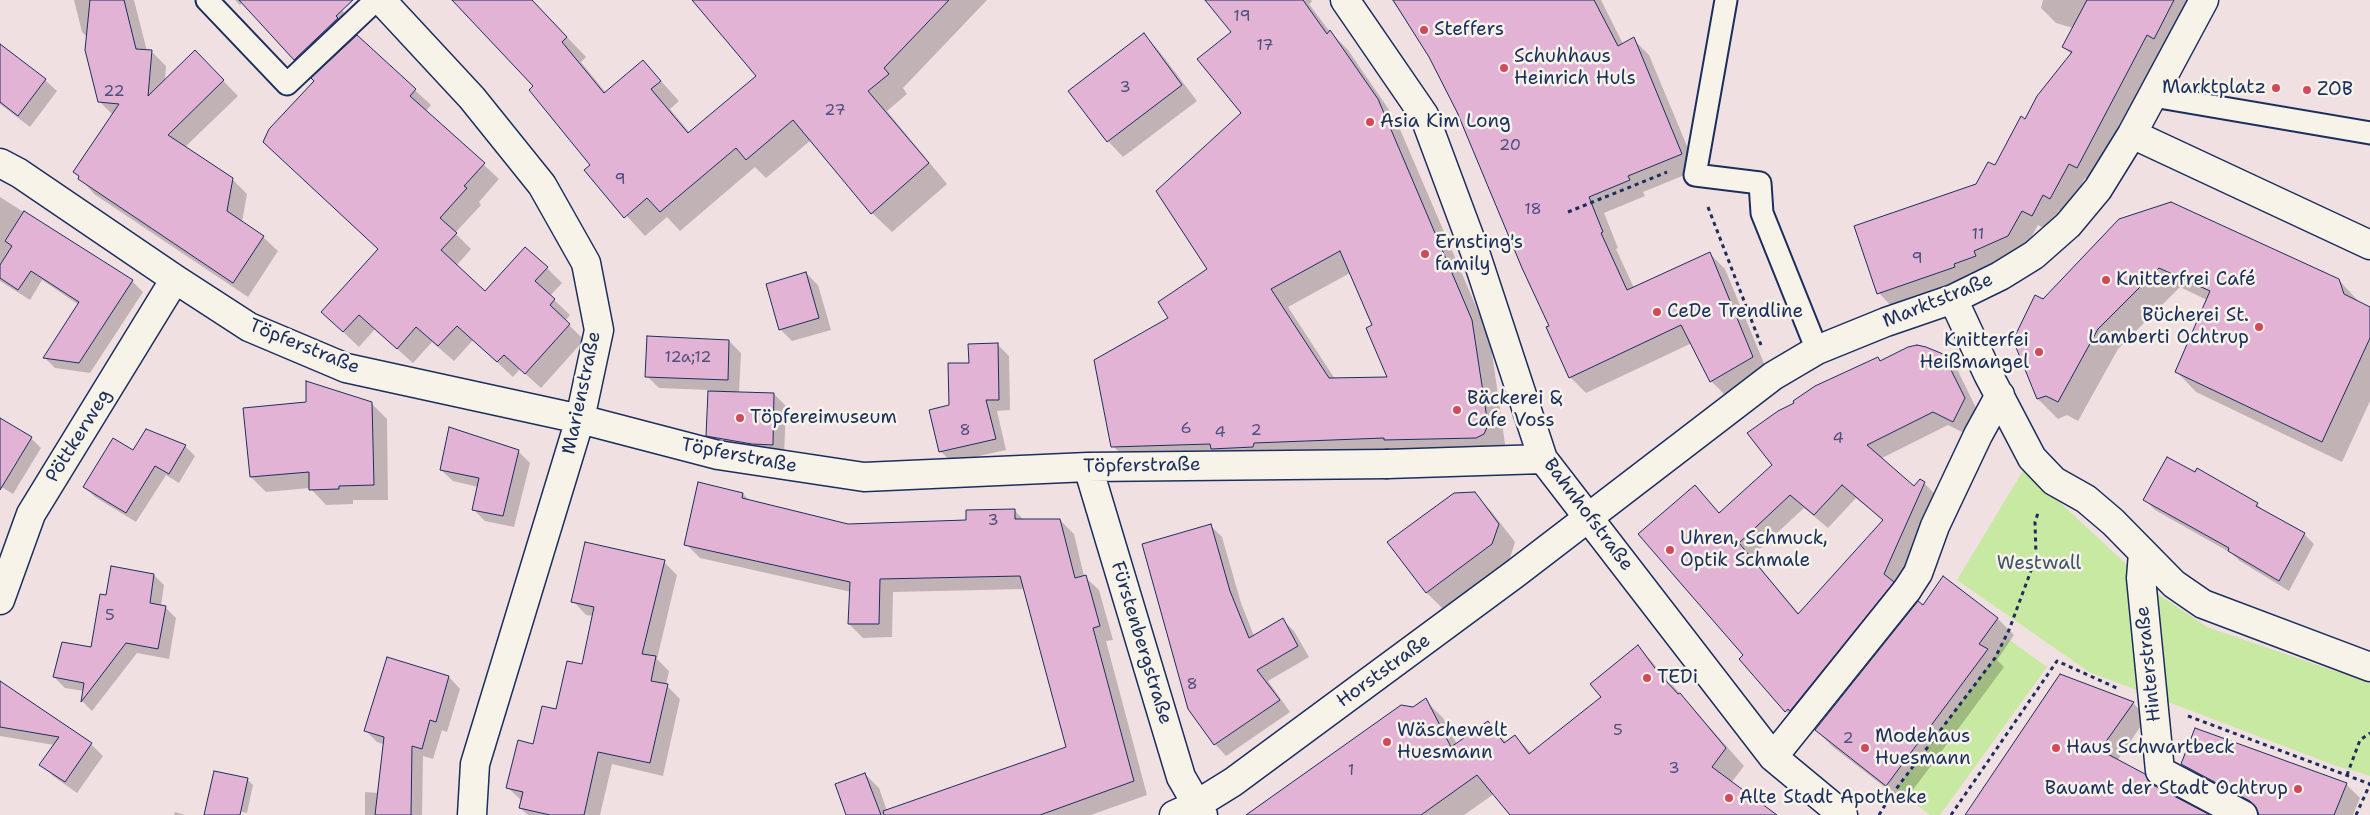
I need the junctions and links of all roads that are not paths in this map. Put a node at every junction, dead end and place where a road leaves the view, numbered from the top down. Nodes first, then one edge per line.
1 (207, 0) edge
2 (376, 0) edge
3 (381, 0) edge
4 (1345, 0) edge
5 (1726, 0) edge
6 (2204, 0) edge
7 (2153, 96) junction
8 (2370, 133) edge
9 (2132, 134) junction
10 (0, 163) edge
11 (2370, 246) edge
12 (175, 279) junction
13 (1953, 299) junction
14 (1817, 350) junction
15 (2000, 395) junction
16 (580, 419) junction
17 (1543, 459) junction
18 (1088, 467) junction
19 (1588, 518) junction
20 (2143, 553) junction
21 (0, 600) edge
22 (2370, 667) edge
23 (1773, 758) junction
24 (1191, 812) edge
25 (472, 815) edge
26 (1843, 815) edge
27 (2243, 815) edge

1 - 2 lane
3 - 16 street, Marienstraße
4 - 17 street, Bahnhofstraße
5 - 14 lane
6 - 7 street, Marktstraße
7 - 8 lane
7 - 9 street, Marktstraße
9 - 11 street
9 - 13 street, Marktstraße
10 - 12 street, Töpferstraße
12 - 16 street, Töpferstraße
12 - 21 street, Pöttkerweg
13 - 14 street, Marktstraße
13 - 15 street
14 - 19 street, Marktstraße
15 - 20 street
15 - 23 street
16 - 18 street, Töpferstraße
16 - 25 street, Marienstraße
17 - 18 street, Töpferstraße
17 - 19 street, Bahnhofstraße
18 - 24 street, Fürstenbergstraße
19 - 23 street, Bahnhofstraße
19 - 24 street, Horststraße
20 - 22 street
20 - 27 street, Hinterstraße
23 - 26 street, Bahnhofstraße

